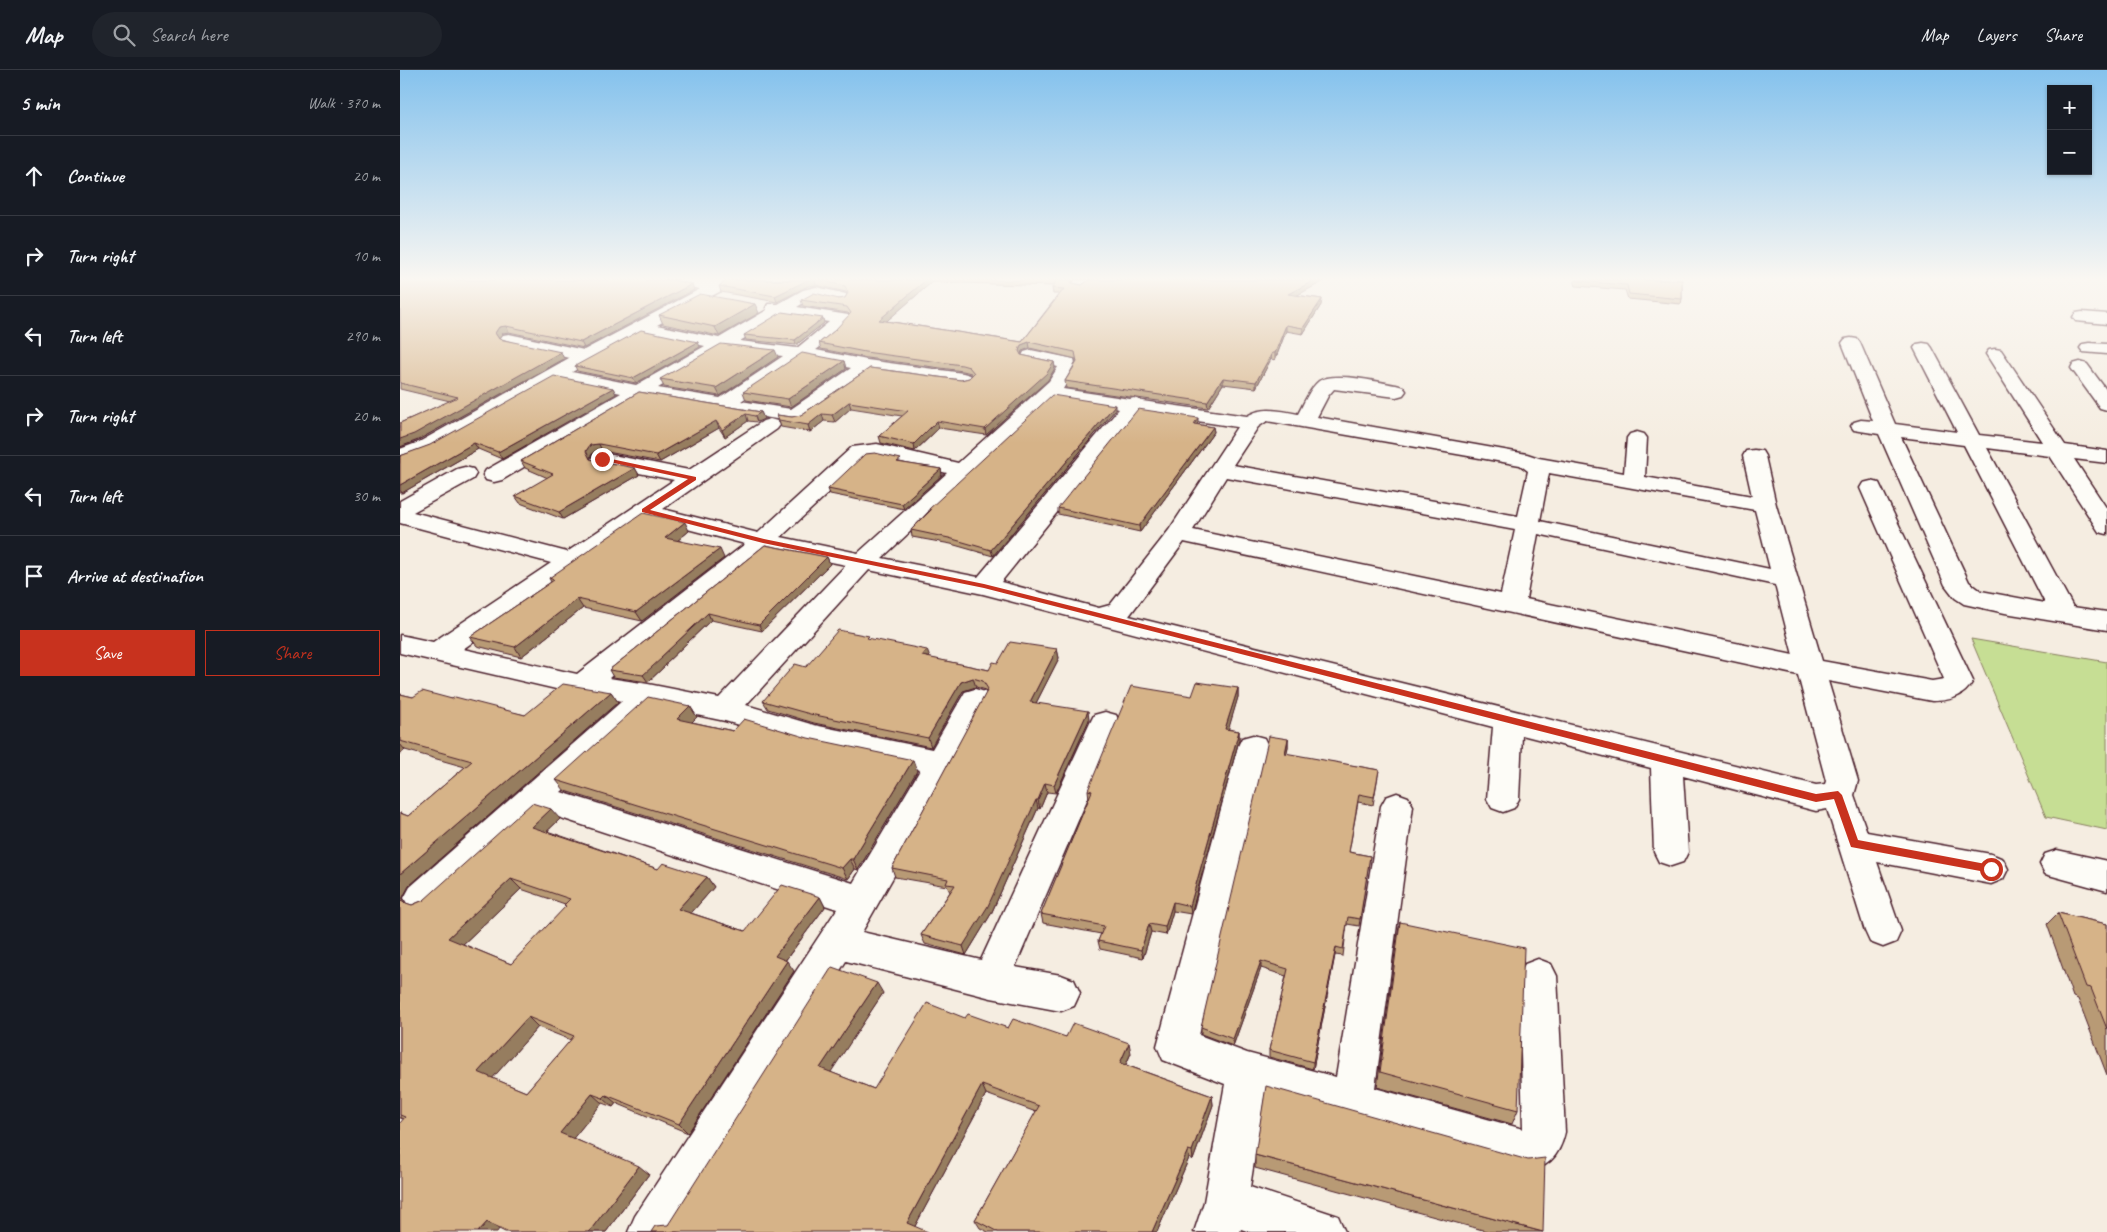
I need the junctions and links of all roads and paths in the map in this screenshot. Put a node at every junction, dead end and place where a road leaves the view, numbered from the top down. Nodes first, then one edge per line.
1 (627, 334) edge
2 (675, 334) edge
3 (739, 334) edge
4 (826, 334) edge
5 (509, 339) edge
6 (1851, 343) dead end
7 (722, 344) junction
8 (1924, 348) dead end
9 (801, 353) junction
10 (1995, 354) dead end
11 (586, 356) junction
12 (1031, 356) edge
13 (867, 366) junction
14 (2080, 368) dead end
15 (556, 374) junction
16 (963, 378) edge
17 (639, 391) junction
18 (1396, 391) dead end
19 (1048, 393) junction
20 (723, 404) junction
21 (1134, 404) junction
22 (2107, 404) edge
23 (669, 406) edge
24 (1305, 421) junction
25 (1250, 422) junction
26 (1861, 426) dead end
27 (1886, 430) junction
28 (1637, 438) dead end
29 (1970, 440) junction
30 (2059, 451) junction
31 (400, 456) edge
32 (1754, 456) dead end
33 (2107, 458) edge
34 (602, 459) edge
35 (1534, 464) junction
36 (961, 470) junction
37 (1222, 470) junction
38 (465, 474) dead end
39 (494, 475) dead end
40 (694, 478) junction
41 (1634, 482) junction
42 (1871, 488) dead end
43 (1765, 506) junction
44 (400, 510) edge
45 (645, 511) junction
46 (400, 516) edge
47 (1528, 526) junction
48 (2107, 527) edge
49 (1178, 534) junction
50 (763, 541) junction
51 (572, 561) junction
52 (863, 562) junction
53 (1786, 580) junction
54 (984, 586) junction
55 (1512, 604) junction
56 (2064, 614) junction
57 (1100, 617) junction
58 (2107, 621) edge
59 (400, 644) edge
60 (437, 653) junction
61 (1810, 668) junction
62 (582, 685) junction
63 (648, 694) junction
64 (975, 699) dead end
65 (725, 710) junction
66 (1508, 720) junction
67 (1105, 723) dead end
68 (1253, 746) dead end
69 (1666, 760) junction
70 (940, 762) junction
71 (1838, 795) junction
72 (535, 796) junction
73 (1503, 800) dead end
74 (1397, 806) dead end
75 (1854, 844) junction
76 (1671, 852) dead end
77 (2056, 864) dead end
78 (1991, 869) dead end
79 (2107, 876) edge
80 (422, 898) dead end
81 (860, 901) junction
82 (1883, 931) dead end
83 (837, 942) junction
84 (1538, 976) dead end
85 (991, 980) junction
86 (1061, 994) dead end
87 (1248, 1073) junction
88 (1352, 1103) junction
89 (1221, 1217) edge
90 (651, 1232) edge
91 (1322, 1232) edge

1 - 11 street
2 - 7 street
3 - 7 street
4 - 9 street
5 - 11 street
6 - 27 street
7 - 9 street
7 - 17 street
8 - 29 street
9 - 13 street
9 - 20 street
10 - 30 street
11 - 15 street
12 - 19 street
13 - 16 street
13 - 20 street
14 - 22 street
15 - 17 street
15 - 31 street
17 - 20 street
17 - 39 street
18 - 24 street
19 - 21 street
19 - 36 street
21 - 25 street
21 - 54 street
23 - 40 street
24 - 25 street
24 - 35 street
25 - 37 street
26 - 27 street
27 - 29 street
27 - 56 street
28 - 41 street
29 - 30 street
29 - 56 street
30 - 33 street
30 - 48 street
32 - 43 street
34 - 40 street
35 - 41 street
35 - 47 street
36 - 50 street
36 - 52 street
37 - 47 street
37 - 49 street
38 - 44 street
40 - 45 street
41 - 43 street
42 - 61 street
43 - 53 street
45 - 50 street
45 - 51 street
46 - 51 street
47 - 53 street
47 - 55 street
49 - 55 street
49 - 57 street
50 - 52 street
50 - 62 street
51 - 60 street
52 - 54 street
52 - 65 street
53 - 61 street
54 - 57 street
55 - 61 street
56 - 58 street
57 - 66 street
59 - 60 street
60 - 62 street
61 - 71 street
62 - 63 street
63 - 65 street
63 - 72 street
64 - 70 street
65 - 70 street
66 - 69 street
66 - 73 street
67 - 85 street
68 - 87 street
69 - 71 street
69 - 76 street
70 - 81 street
71 - 75 street
72 - 80 street
72 - 81 street
74 - 88 street
75 - 78 street
75 - 82 street
77 - 79 street
81 - 83 street
83 - 85 street
83 - 90 street
84 - 88 street
85 - 86 street
87 - 88 street
87 - 89 street
89 - 91 street

